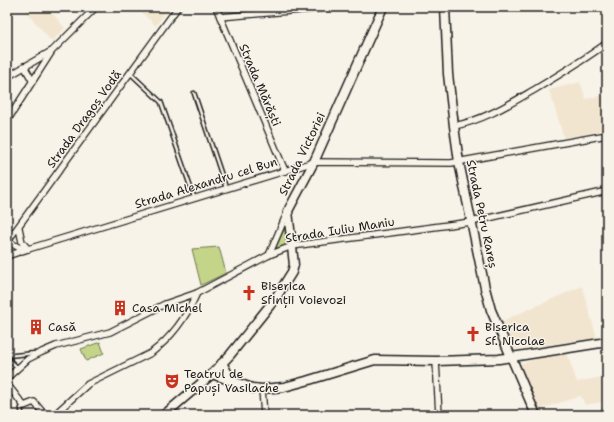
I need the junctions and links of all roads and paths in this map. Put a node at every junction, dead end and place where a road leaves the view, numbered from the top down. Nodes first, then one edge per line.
1 (96, 7) edge
2 (178, 7) edge
3 (216, 7) edge
4 (337, 7) edge
5 (383, 7) edge
6 (445, 7) edge
7 (318, 8) edge
8 (220, 17) junction
9 (607, 43) edge
10 (52, 51) junction
11 (24, 66) junction
12 (131, 74) junction
13 (7, 77) edge
14 (32, 80) junction
15 (194, 93) dead end
16 (7, 121) edge
17 (454, 126) junction
18 (607, 135) edge
19 (314, 162) junction
20 (459, 162) junction
21 (285, 171) junction
22 (227, 188) junction
23 (607, 191) edge
24 (194, 198) junction
25 (288, 210) junction
26 (471, 222) junction
27 (19, 228) junction
28 (7, 241) edge
29 (292, 246) junction
30 (28, 249) junction
31 (269, 255) junction
32 (7, 256) edge
33 (197, 293) junction
34 (607, 342) edge
35 (42, 352) junction
36 (7, 357) edge
37 (510, 357) junction
38 (436, 361) junction
39 (222, 363) junction
40 (18, 368) junction
41 (212, 374) junction
42 (7, 378) edge
43 (232, 381) junction
44 (7, 384) edge
45 (262, 389) junction
46 (24, 406) junction
47 (22, 415) edge
48 (46, 415) edge
49 (54, 415) edge
50 (164, 415) edge
51 (264, 415) edge
52 (439, 415) edge
53 (536, 415) edge

1 - 10 street
2 - 12 street, Strada Dragoș Vodă
3 - 8 street, Strada Mărăști
4 - 7 street
5 - 19 street, Strada Victoriei
6 - 17 street, Strada Petru Rareș
7 - 8 street
8 - 21 street, Strada Mărăști
9 - 17 street
10 - 11 street
10 - 14 street
11 - 13 street
11 - 14 street
12 - 24 lane
12 - 27 street, Strada Dragoș Vodă
14 - 16 street
15 - 22 lane
17 - 20 street, Strada Petru Rareș
18 - 20 street, Strada Alexandru cel Bun
19 - 20 street, Strada Alexandru cel Bun
19 - 21 street, Strada Alexandru cel Bun
19 - 25 street, Strada Victoriei
20 - 26 street, Strada Petru Rareș
21 - 22 street, Strada Alexandru cel Bun
22 - 24 street, Strada Alexandru cel Bun
23 - 26 street, Strada Iuliu Maniu
24 - 30 street, Strada Alexandru cel Bun
25 - 29 street, Strada Victoriei
25 - 31 street
26 - 29 street, Strada Iuliu Maniu
26 - 37 street, Strada Petru Rareș
27 - 28 street, Strada Dragoș Vodă
27 - 30 street
28 - 30 street
29 - 31 street, Strada Iuliu Maniu
29 - 39 street, Strada Victoriei
30 - 32 street, Strada Alexandru cel Bun
31 - 33 street, Strada Iuliu Maniu
33 - 35 street, Strada Iuliu Maniu
33 - 49 street
34 - 37 street
35 - 36 lane
35 - 40 street, Strada Iuliu Maniu
36 - 40 lane
37 - 38 street
37 - 53 street, Strada Petru Rareș
38 - 45 street
38 - 52 street
39 - 41 street, Strada Victoriei
39 - 43 street
40 - 42 street, Strada Iuliu Maniu
41 - 43 street
41 - 50 street, Strada Victoriei
43 - 45 street
44 - 46 street
45 - 51 street
46 - 47 lane
46 - 48 street

